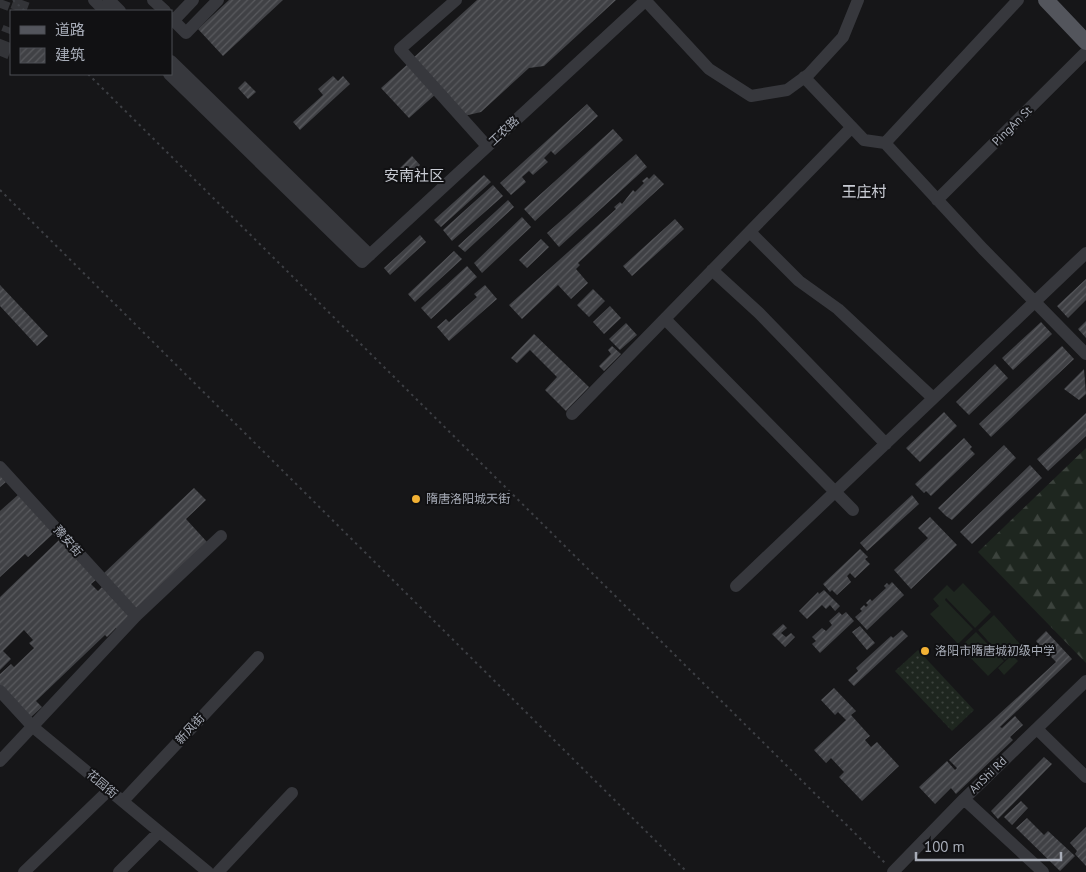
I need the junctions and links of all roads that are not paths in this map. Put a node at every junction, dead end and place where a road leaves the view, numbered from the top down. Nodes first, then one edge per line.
1 (94, 0) edge
2 (109, 0) edge
3 (193, 0) edge
4 (218, 0) edge
5 (456, 0) edge
6 (635, 0) edge
7 (645, 0) edge
8 (858, 0) edge
9 (1018, 0) edge
10 (1046, 0) edge
11 (164, 9) edge
12 (104, 10) edge
13 (119, 10) edge
14 (172, 18) edge
15 (1086, 42) edge
16 (1086, 52) edge
17 (172, 62) edge
18 (170, 75) edge
19 (804, 77) junction
20 (852, 127) junction
21 (485, 143) junction
22 (885, 143) junction
23 (937, 200) junction
24 (750, 232) junction
25 (1086, 253) edge
26 (363, 256) junction
27 (712, 270) junction
28 (1035, 302) junction
29 (665, 319) junction
30 (1086, 354) edge
31 (933, 398) junction
32 (572, 414) dead end
33 (886, 444) junction
34 (0, 467) edge
35 (835, 492) junction
36 (853, 510) dead end
37 (221, 536) dead end
38 (736, 586) dead end
39 (136, 616) junction
40 (258, 656) dead end
41 (1086, 681) edge
42 (0, 691) edge
43 (33, 727) junction
44 (1037, 729) junction
45 (0, 761) edge
46 (1086, 777) edge
47 (109, 790) junction
48 (292, 793) dead end
49 (964, 799) junction
50 (123, 801) junction
51 (159, 832) junction
52 (24, 872) edge
53 (119, 872) edge
54 (208, 872) edge
55 (218, 872) edge
56 (893, 872) edge
57 (1044, 872) edge

1 - 12 street
2 - 13 street
3 - 11 street
4 - 14 street
5 - 21 street
6 - 21 street, 工农路
7 - 19 street
7 - 21 street, 工农路
8 - 19 street
9 - 22 street
10 - 15 main road
16 - 23 street, PingAn St
17 - 26 street
18 - 26 street
19 - 20 street
20 - 22 street
20 - 24 street
21 - 26 street, 工农路
22 - 23 street
23 - 28 street
24 - 27 street
24 - 31 street
25 - 28 street
27 - 29 street
27 - 33 street
28 - 30 street
28 - 31 street
29 - 32 street
29 - 35 street
31 - 33 street
33 - 35 street
34 - 39 street, 豫安街
35 - 36 street
35 - 38 street
37 - 39 street
39 - 43 street
40 - 50 street, 新风街
41 - 44 street, AnShi Rd
42 - 43 street, 花园街
43 - 45 street
43 - 47 street, 花园街
44 - 46 street
44 - 49 street, AnShi Rd
47 - 50 street, 花园街
47 - 52 street
48 - 55 street
49 - 56 street, AnShi Rd
49 - 57 street
50 - 51 street, 花园街
51 - 53 street
51 - 54 street, 花园街

